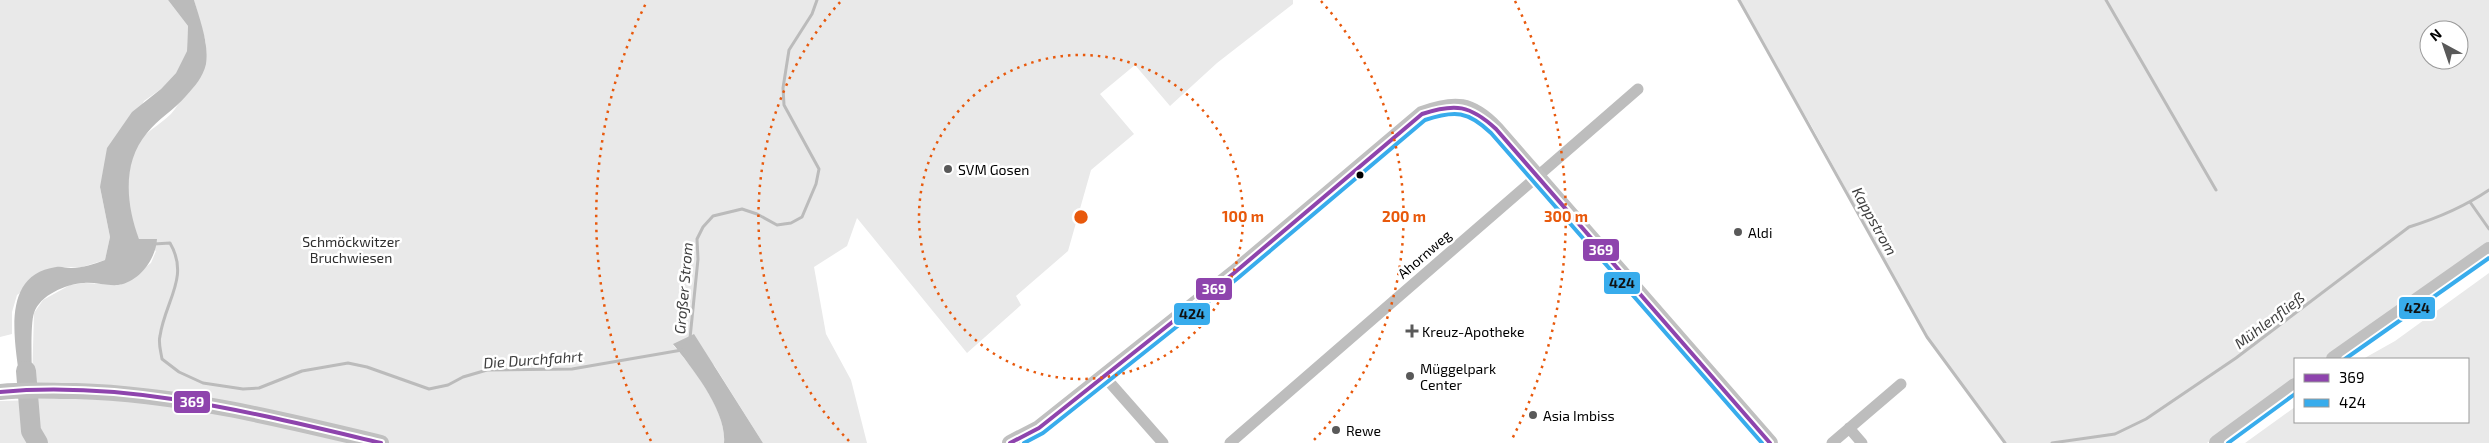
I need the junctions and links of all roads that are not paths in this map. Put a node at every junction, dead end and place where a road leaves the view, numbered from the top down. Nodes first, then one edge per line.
1 (1638, 88) dead end
2 (1538, 176) junction
3 (2489, 250) edge
4 (2335, 358) edge
5 (1104, 376) junction
6 (1901, 384) dead end
7 (2294, 387) edge
8 (3, 392) edge
9 (1849, 428) junction
10 (381, 443) edge
11 (1010, 443) edge
12 (1163, 443) edge
13 (1230, 443) edge
14 (1770, 443) edge
15 (1832, 443) edge
16 (1862, 443) edge
17 (2218, 443) edge

1 - 2 street, Ahornweg
2 - 5 main road
2 - 13 street, Ahornweg
2 - 14 main road
3 - 4 main road
5 - 11 main road
5 - 12 street
6 - 9 street
7 - 17 main road
8 - 10 main road
9 - 15 street
9 - 16 street

